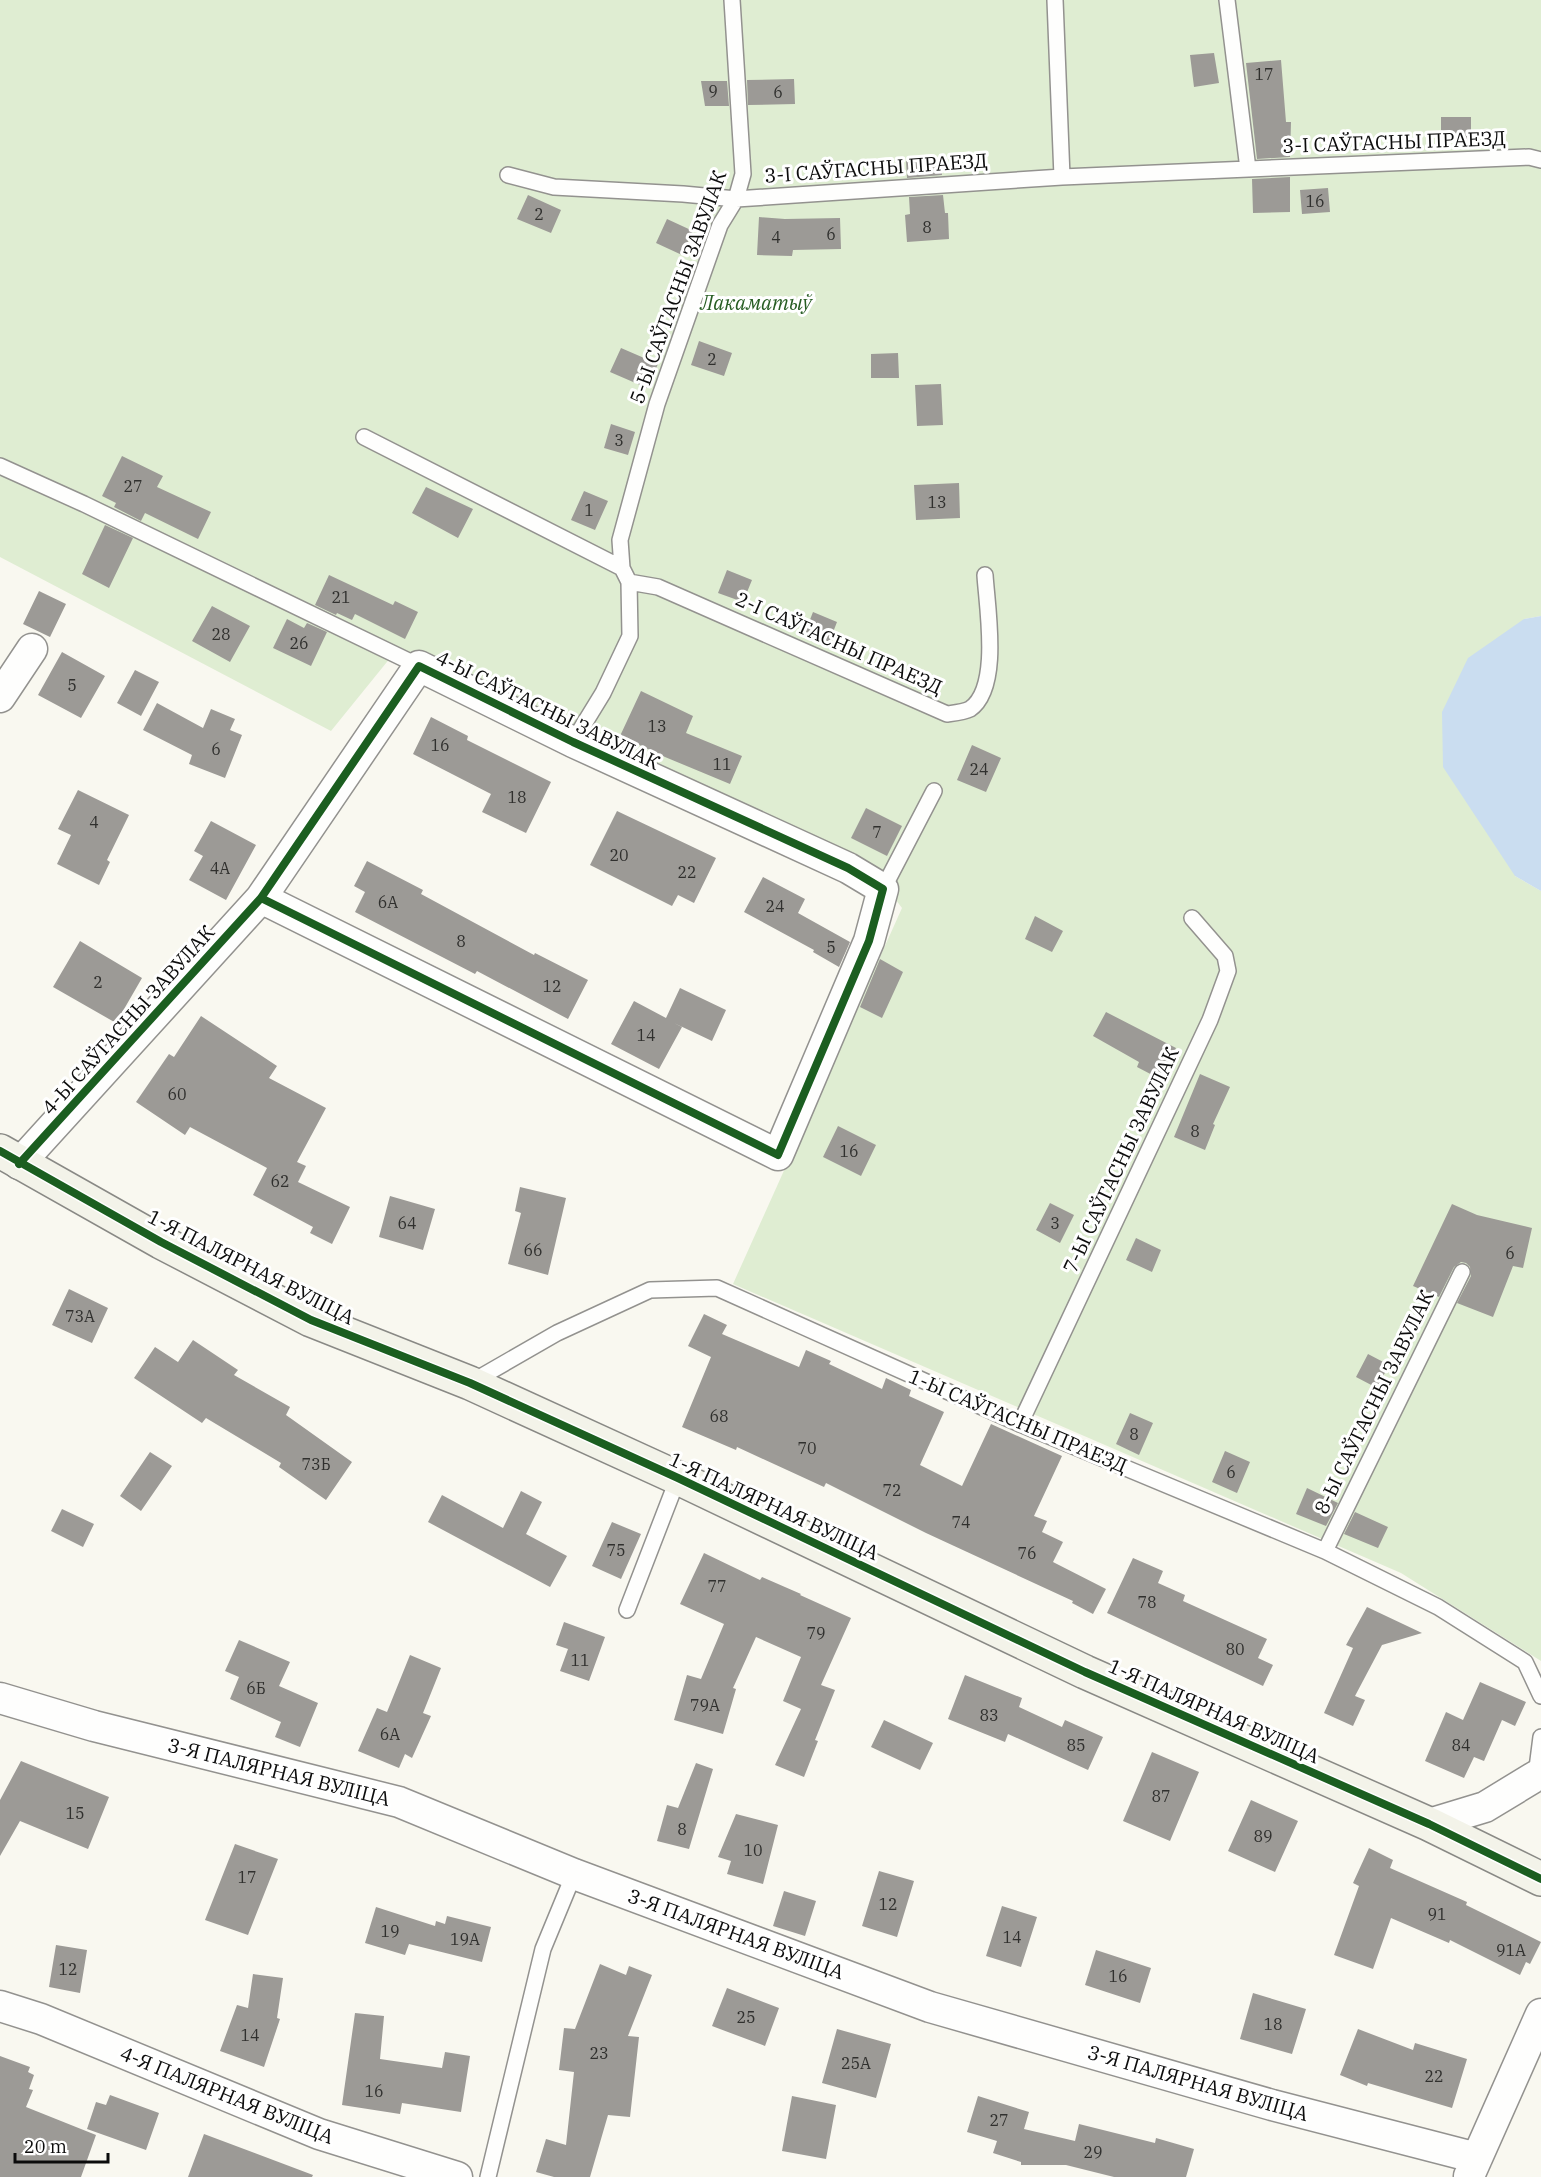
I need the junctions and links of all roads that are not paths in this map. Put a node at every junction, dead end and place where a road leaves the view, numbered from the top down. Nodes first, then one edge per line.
1 (732, 0) edge
2 (1055, 0) edge
3 (1227, 0) edge
4 (1541, 160) edge
5 (1248, 169) junction
6 (508, 175) dead end
7 (1062, 177) junction
8 (736, 199) junction
9 (364, 437) dead end
10 (0, 466) edge
11 (622, 568) junction
12 (985, 576) dead end
13 (629, 582) junction
14 (32, 649) dead end
15 (419, 666) junction
16 (0, 697) edge
17 (573, 742) junction
18 (934, 791) dead end
19 (883, 889) junction
20 (261, 898) junction
21 (1192, 918) dead end
22 (10, 1157) edge
23 (1461, 1272) dead end
24 (470, 1383) junction
25 (1020, 1424) junction
26 (678, 1478) junction
27 (1325, 1551) junction
28 (627, 1610) dead end
29 (1541, 1696) edge
30 (0, 1698) edge
31 (1541, 1737) edge
32 (1538, 1776) edge
33 (1429, 1824) junction
34 (574, 1874) junction
35 (1541, 1879) edge
36 (0, 2006) edge
37 (1541, 2014) edge
38 (1473, 2168) edge
39 (457, 2177) edge
40 (488, 2177) edge

1 - 8 lane, 5-Ы САЎГАСНЫ ЗАВУЛАК
2 - 7 lane
3 - 5 lane
4 - 5 lane, 3-І САЎГАСНЫ ПРАЕЗД
5 - 7 lane, 3-І САЎГАСНЫ ПРАЕЗД
6 - 8 lane, 3-І САЎГАСНЫ ПРАЕЗД
7 - 8 lane, 3-І САЎГАСНЫ ПРАЕЗД
8 - 11 lane, 5-Ы САЎГАСНЫ ЗАВУЛАК
9 - 11 lane
10 - 15 lane, 4-Ы САЎГАСНЫ ЗАВУЛАК
11 - 13 lane, 5-Ы САЎГАСНЫ ЗАВУЛАК
12 - 13 lane, 2-І САЎГАСНЫ ПРАЕЗД
13 - 17 lane
14 - 16 street
15 - 17 street, 4-Ы САЎГАСНЫ ЗАВУЛАК
15 - 20 street, 4-Ы САЎГАСНЫ ЗАВУЛАК
17 - 19 street, 4-Ы САЎГАСНЫ ЗАВУЛАК
18 - 19 lane
19 - 20 street
20 - 22 street, 4-Ы САЎГАСНЫ ЗАВУЛАК
21 - 25 lane, 7-Ы САЎГАСНЫ ЗАВУЛАК
22 - 24 street, 1-Я ПАЛЯРНАЯ ВУЛІЦА
23 - 27 lane, 8-Ы САЎГАСНЫ ЗАВУЛАК
24 - 25 lane, 1-Ы САЎГАСНЫ ПРАЕЗД
24 - 26 street, 1-Я ПАЛЯРНАЯ ВУЛІЦА
25 - 27 lane, 1-Ы САЎГАСНЫ ПРАЕЗД
26 - 28 lane
26 - 33 street, 1-Я ПАЛЯРНАЯ ВУЛІЦА
27 - 29 lane, 1-Ы САЎГАСНЫ ПРАЕЗД
30 - 34 street, 3-Я ПАЛЯРНАЯ ВУЛІЦА
31 - 32 lane
32 - 33 street
33 - 35 street, 1-Я ПАЛЯРНАЯ ВУЛІЦА
34 - 38 street, 3-Я ПАЛЯРНАЯ ВУЛІЦА
34 - 40 lane
36 - 39 street, 4-Я ПАЛЯРНАЯ ВУЛІЦА
37 - 38 street

